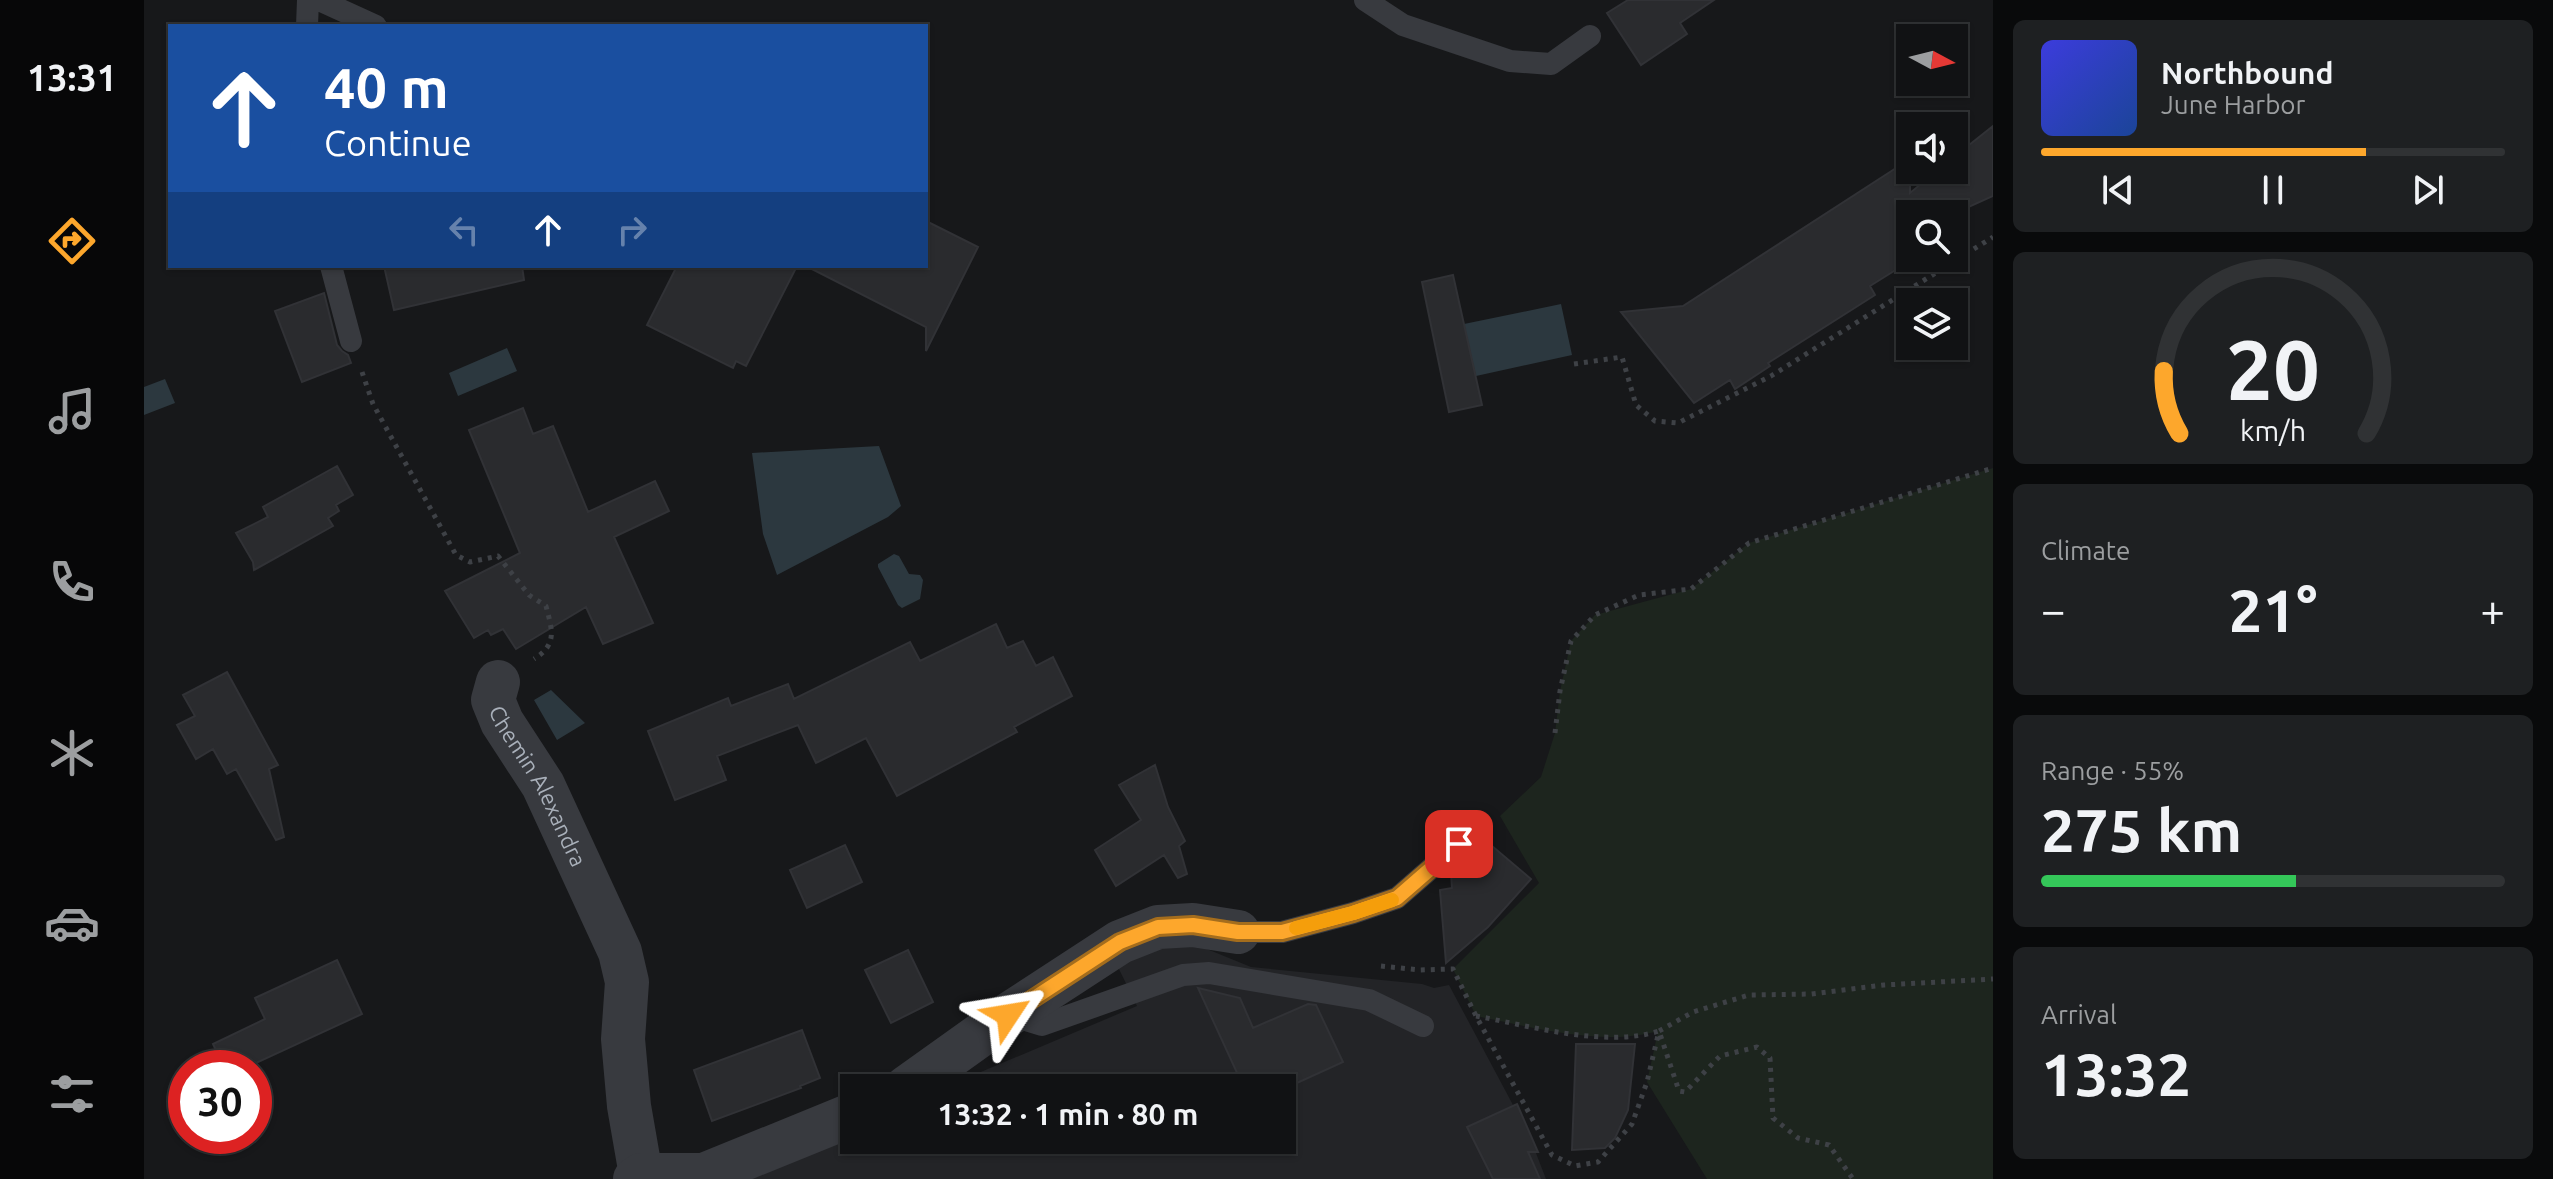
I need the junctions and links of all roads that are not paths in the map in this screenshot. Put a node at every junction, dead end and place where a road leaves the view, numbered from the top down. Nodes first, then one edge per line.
1 (308, 0) edge
2 (319, 0) edge
3 (1365, 0) edge
4 (307, 24) edge
5 (372, 24) edge
6 (1590, 36) dead end
7 (332, 268) edge
8 (351, 341) road end
9 (498, 682) road end
10 (1459, 844) dead end
11 (1238, 932) joint
12 (1008, 1015) junction
13 (1423, 1026) dead end
14 (926, 1074) edge
15 (840, 1120) edge
16 (638, 1177) edge
17 (705, 1177) edge

1 - 4 lane
2 - 5 lane
3 - 6 lane
7 - 8 lane
9 - 16 street, Chemin Alexandra
10 - 11 lane
11 - 12 street
12 - 13 lane
12 - 14 street
15 - 17 street
16 - 17 street

